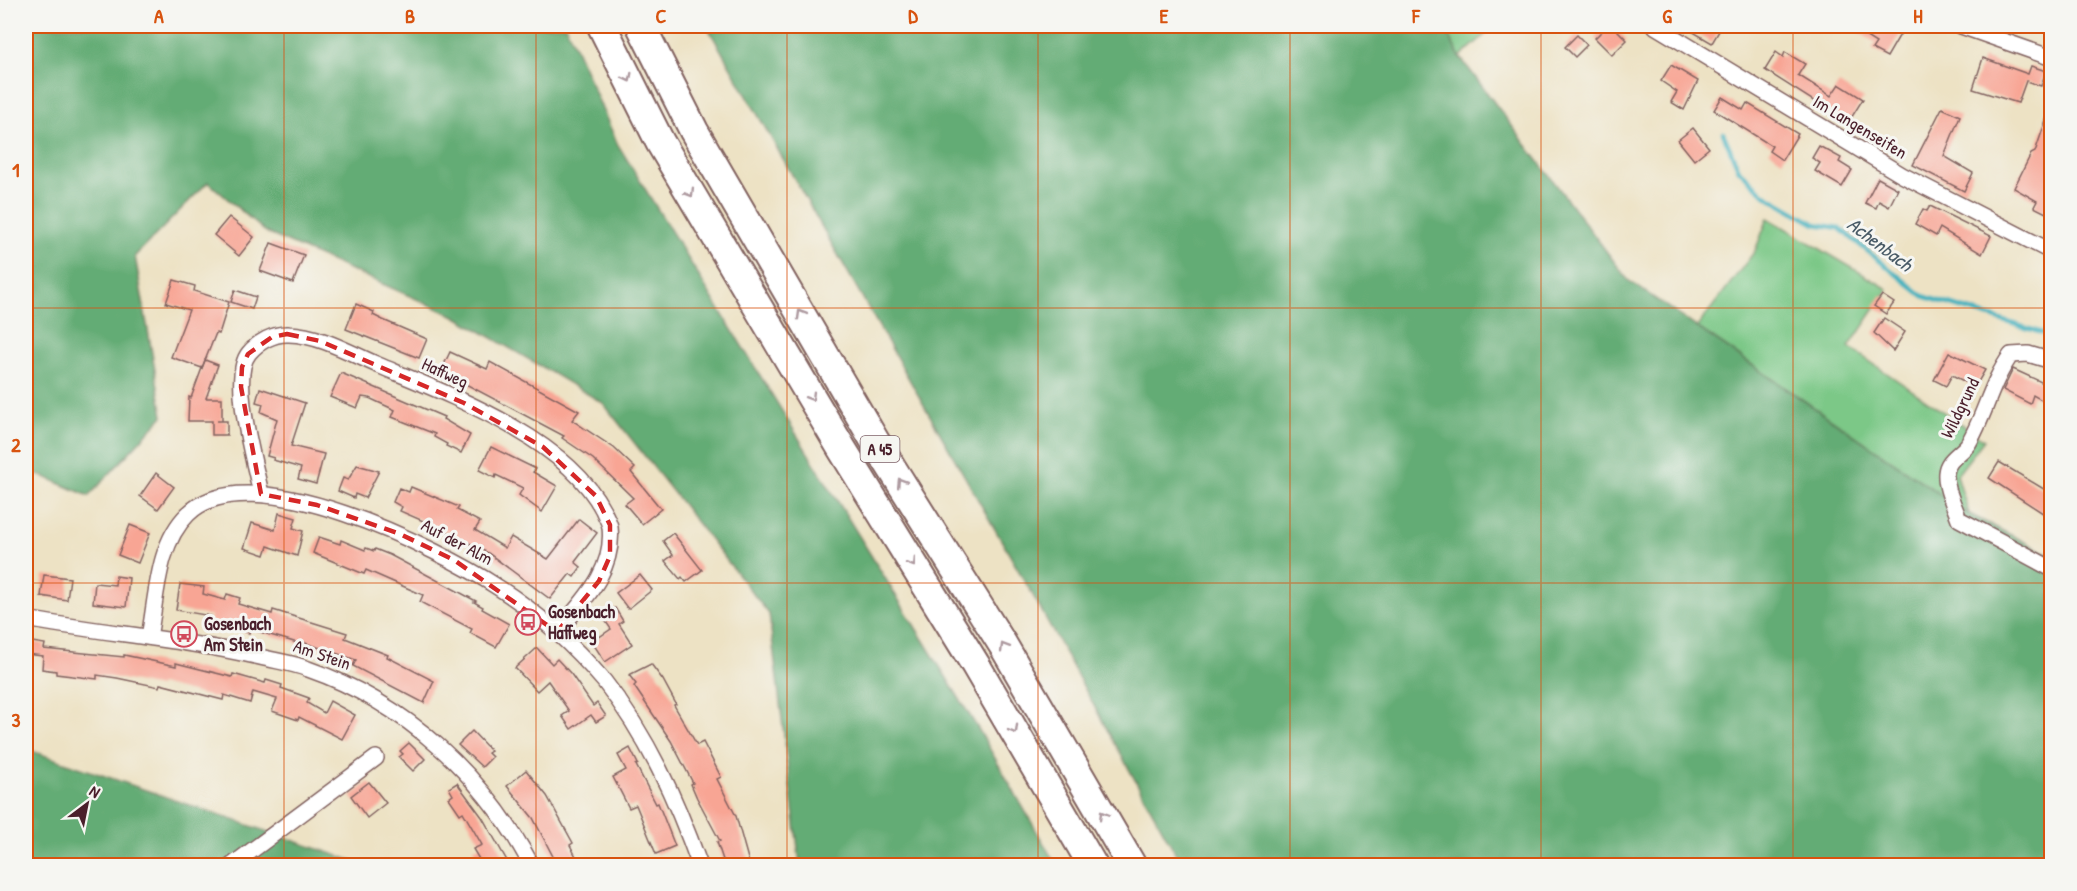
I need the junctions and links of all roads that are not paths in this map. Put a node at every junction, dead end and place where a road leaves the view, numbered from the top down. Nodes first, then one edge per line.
1 (602, 26) edge
2 (640, 26) edge
3 (1655, 26) edge
4 (1961, 26) edge
5 (2052, 58) edge
6 (2052, 252) edge
7 (2052, 361) edge
8 (261, 494) junction
9 (2052, 569) edge
10 (26, 620) edge
11 (557, 632) junction
12 (149, 637) junction
13 (376, 758) dead end
14 (231, 866) edge
15 (532, 866) edge
16 (700, 866) edge
17 (1093, 866) edge
18 (1132, 866) edge

1 -> 17 highway, A 45
18 -> 2 highway, A 45
3 - 6 street, Im Langenseifen
4 - 5 street
7 - 9 street, Wildgrund
8 - 11 street, Auf der Alm
8 - 11 street, Haffweg
8 - 12 street, Auf der Alm
10 - 12 street, Am Stein
11 - 16 street, Auf der Alm
12 - 15 street, Am Stein
13 - 14 street

